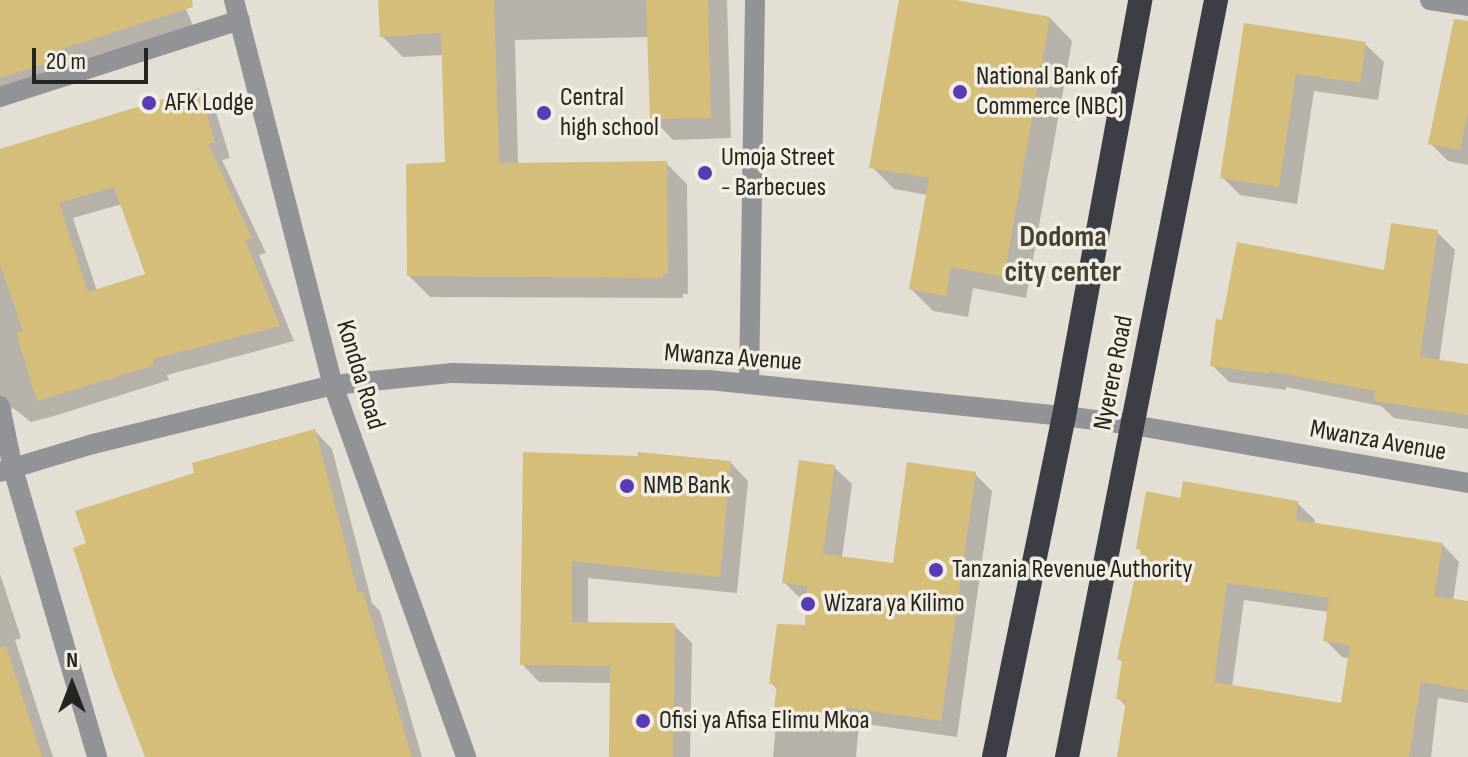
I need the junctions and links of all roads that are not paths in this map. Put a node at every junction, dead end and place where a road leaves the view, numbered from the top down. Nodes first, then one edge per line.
1 (755, 0) edge
2 (1140, 0) edge
3 (1216, 0) edge
4 (1430, 0) edge
5 (1468, 6) edge
6 (237, 10) edge
7 (0, 97) edge
8 (749, 384) junction
9 (333, 385) junction
10 (0, 406) edge
11 (1064, 416) junction
12 (1133, 425) junction
13 (6, 471) edge
14 (1468, 483) edge
15 (97, 757) edge
16 (466, 757) edge
17 (994, 757) edge
18 (1067, 757) edge

1 - 8 street
2 - 11 highway, Nyerere Road
3 - 12 highway, Nyerere Road
4 - 5 street
6 - 7 street
6 - 9 street, Kondoa Road
8 - 9 street, Mwanza Avenue
8 - 11 street, Mwanza Avenue
9 - 13 street, Mwanza Avenue
9 - 16 street, Kondoa Road
10 - 13 street
11 - 12 street, Mwanza Avenue
11 - 17 highway, Nyerere Road
12 - 14 street, Mwanza Avenue
12 - 18 highway, Nyerere Road
13 - 15 street

